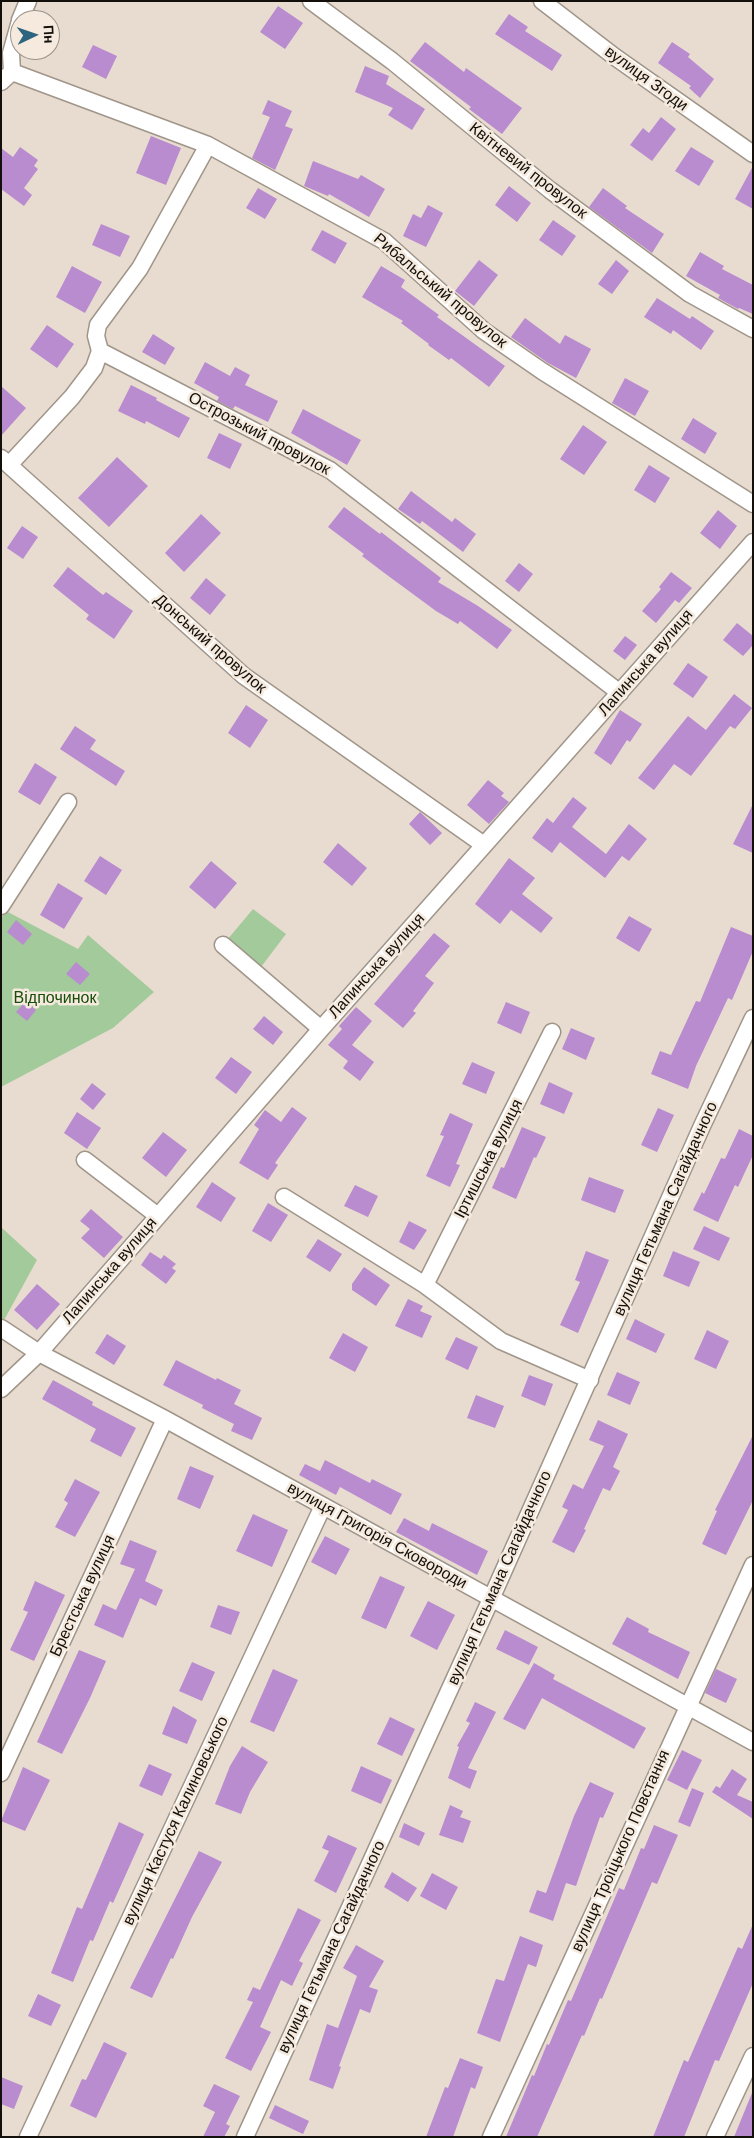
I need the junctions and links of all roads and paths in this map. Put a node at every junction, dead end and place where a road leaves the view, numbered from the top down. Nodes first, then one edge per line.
1 (311, 1) edge
2 (542, 1) edge
3 (10, 59) edge
4 (7, 77) edge
5 (208, 146) junction
6 (753, 154) edge
7 (753, 329) edge
8 (100, 351) junction
9 (5, 461) edge
10 (753, 504) edge
11 (753, 542) edge
12 (620, 693) junction
13 (68, 802) dead end
14 (484, 846) junction
15 (1, 906) edge
16 (223, 945) dead end
17 (753, 1018) edge
18 (321, 1029) junction
19 (552, 1032) dead end
20 (84, 1160) dead end
21 (284, 1197) dead end
22 (158, 1216) junction
23 (425, 1285) junction
24 (1, 1328) edge
25 (39, 1353) junction
26 (590, 1380) junction
27 (1, 1389) edge
28 (165, 1419) junction
29 (323, 1506) junction
30 (753, 1565) edge
31 (491, 1599) junction
32 (688, 1705) junction
33 (753, 1742) edge
34 (1, 1773) edge
35 (753, 2056) edge
36 (28, 2137) edge
37 (245, 2137) edge
38 (491, 2137) edge
39 (715, 2137) edge

1 - 7 street, Квітневий провулок
2 - 6 street, вулиця Згоди
3 - 4 street
4 - 5 street, Рибальський провулок
5 - 8 street
5 - 10 street, Рибальський провулок
8 - 9 street
8 - 12 street, Острозький провулок
9 - 14 street, Донський провулок
11 - 12 street, Лапинська вулиця
12 - 14 street, Лапинська вулиця
13 - 15 street
14 - 18 street, Лапинська вулиця
16 - 18 street
17 - 26 street, вулиця Гетьмана Сагайдачного
18 - 22 street, Лапинська вулиця
19 - 23 street, Іртишська вулиця
20 - 22 street
21 - 23 street
22 - 25 street, Лапинська вулиця
23 - 26 street
24 - 25 street, вулиця Григорія Сковороди
25 - 27 street, Лапинська вулиця
25 - 28 street, вулиця Григорія Сковороди
26 - 31 street, вулиця Гетьмана Сагайдачного
28 - 29 street, вулиця Григорія Сковороди
28 - 34 street, Брестська вулиця
29 - 31 street, вулиця Григорія Сковороди
29 - 36 street, вулиця Кастуся Калиновського
30 - 32 street, вулиця Троїцького Повстання
31 - 32 street, вулиця Григорія Сковороди
31 - 37 street, вулиця Гетьмана Сагайдачного
32 - 33 street, вулиця Григорія Сковороди
32 - 38 street, вулиця Троїцького Повстання
35 - 39 street

